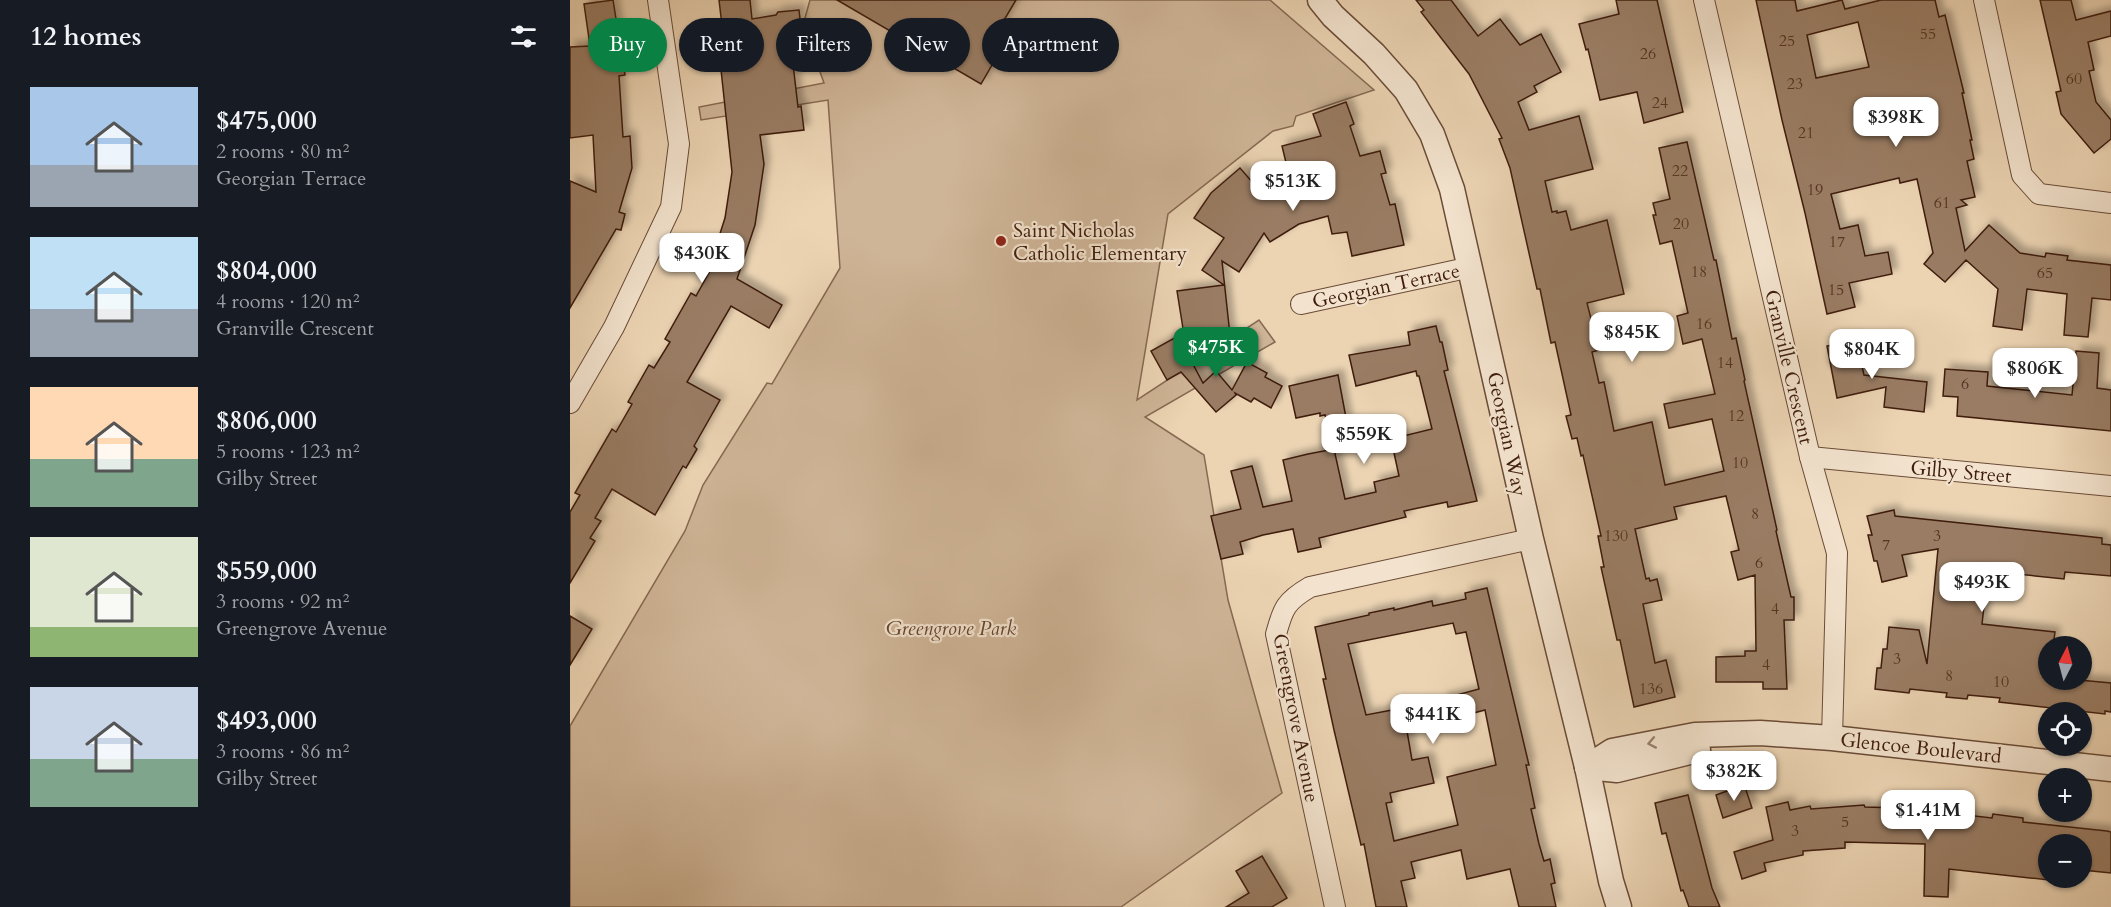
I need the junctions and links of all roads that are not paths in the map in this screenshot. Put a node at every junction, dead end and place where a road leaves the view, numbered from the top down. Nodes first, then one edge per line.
1 (658, 0) edge
2 (1704, 0) edge
3 (1984, 0) edge
4 (1316, 2) edge
5 (2111, 203) edge
6 (1471, 267) junction
7 (1300, 304) dead end
8 (570, 404) edge
9 (1810, 457) junction
10 (2111, 486) edge
11 (1531, 539) junction
12 (1832, 738) junction
13 (1587, 767) junction
14 (2111, 769) edge
15 (1335, 907) edge
16 (1619, 907) edge

1 - 8 street
2 - 9 street, Granville Crescent
3 - 5 street
4 - 6 street, Georgian Way
6 - 7 street, Georgian Terrace
6 - 11 street, Georgian Way
9 - 10 street, Gilby Street
9 - 12 street, Granville Crescent
11 - 13 street, Georgian Way
11 - 15 street, Greengrove Avenue
12 - 13 street, Glencoe Boulevard
12 - 14 street, Glencoe Boulevard
13 - 16 street, Georgian Way

